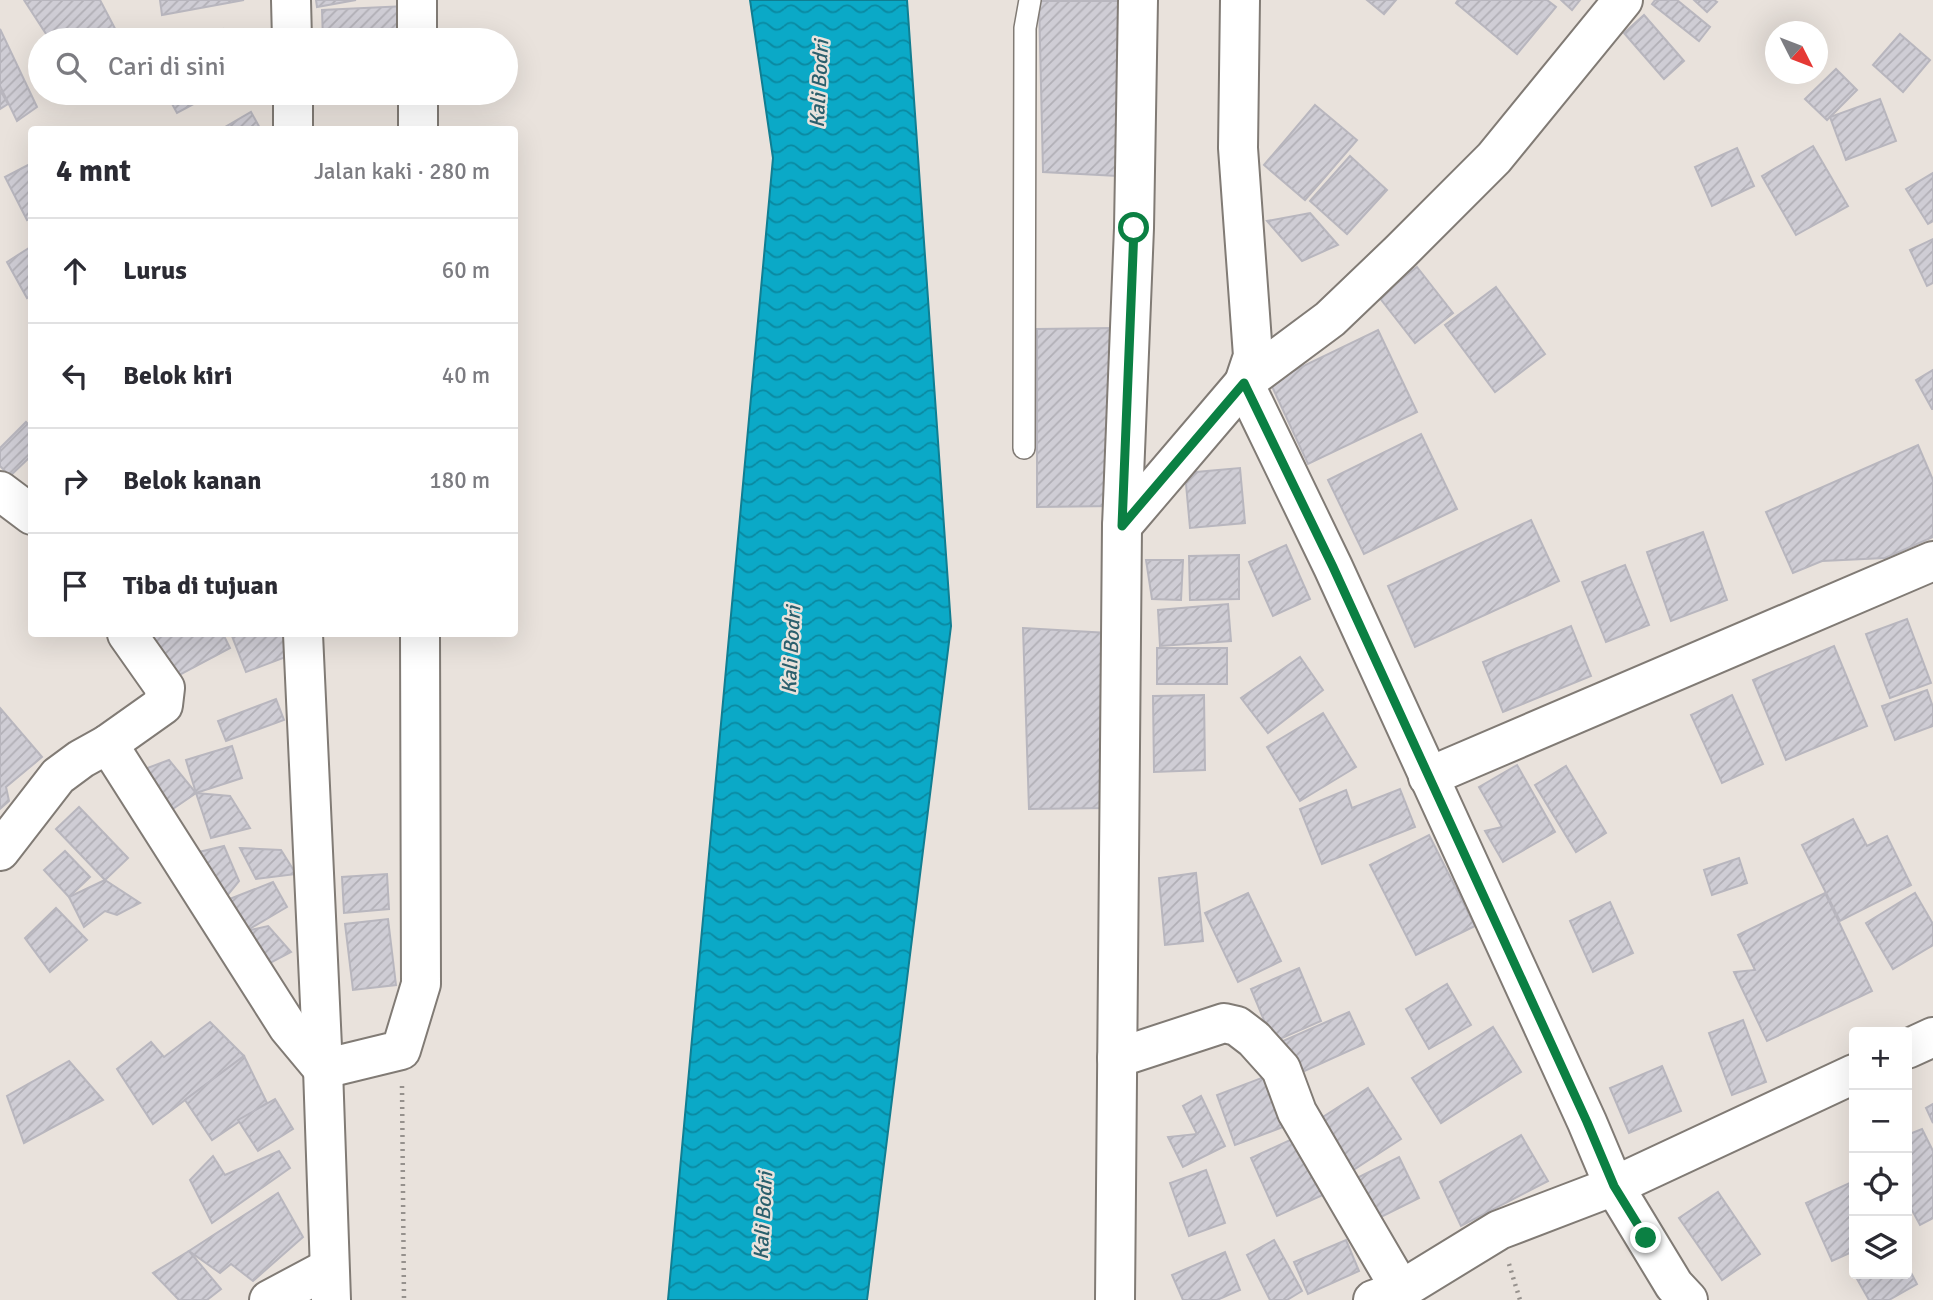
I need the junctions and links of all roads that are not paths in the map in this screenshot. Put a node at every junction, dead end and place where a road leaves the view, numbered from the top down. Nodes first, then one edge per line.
1 (291, 0) edge
2 (417, 0) edge
3 (1030, 0) edge
4 (1138, 0) edge
5 (1240, 0) edge
6 (1623, 0) edge
7 (292, 28) edge
8 (417, 28) edge
9 (293, 105) edge
10 (418, 105) edge
11 (293, 126) edge
12 (418, 126) edge
13 (1244, 383) junction
14 (1024, 448) dead end
15 (0, 491) edge
16 (28, 512) edge
17 (1122, 526) junction
18 (1933, 561) edge
19 (129, 637) edge
20 (303, 637) edge
21 (420, 637) edge
22 (108, 744) junction
23 (1428, 776) junction
24 (0, 852) edge
25 (1933, 1037) edge
26 (1912, 1047) edge
27 (1117, 1058) junction
28 (323, 1069) junction
29 (1849, 1075) edge
30 (1614, 1186) junction
31 (330, 1284) edge
32 (1387, 1295) edge
33 (270, 1300) edge
34 (1115, 1300) edge
35 (1688, 1300) edge

1 - 7 street
2 - 8 street
3 - 14 lane
4 - 17 street
5 - 13 street
6 - 13 street
9 - 11 street
10 - 12 street
13 - 17 street
13 - 23 street
15 - 16 street
17 - 27 street
18 - 23 street
19 - 22 street
20 - 28 street
21 - 28 street
22 - 24 street
22 - 28 street
23 - 30 street
25 - 26 street
27 - 32 street
27 - 34 street
28 - 31 street
29 - 30 street
30 - 32 street
30 - 35 street
31 - 33 street

